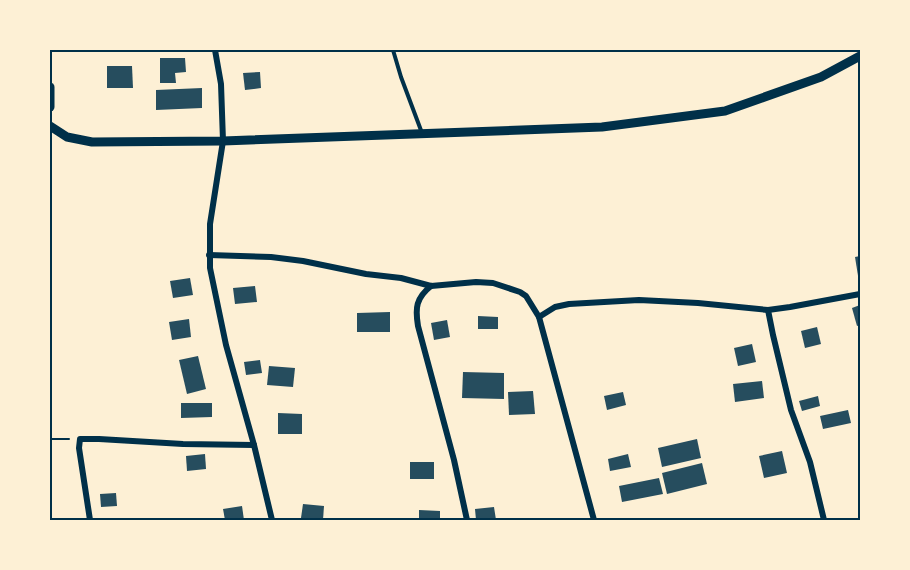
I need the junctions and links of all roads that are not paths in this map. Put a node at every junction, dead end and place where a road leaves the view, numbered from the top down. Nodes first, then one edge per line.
1 (215, 50) edge
2 (393, 50) edge
3 (861, 56) edge
4 (50, 87) edge
5 (50, 107) edge
6 (50, 126) edge
7 (422, 134) junction
8 (223, 141) junction
9 (209, 255) junction
10 (431, 286) junction
11 (861, 294) edge
12 (768, 310) junction
13 (539, 317) junction
14 (254, 445) junction
15 (90, 520) edge
16 (272, 520) edge
17 (466, 520) edge
18 (594, 520) edge
19 (824, 520) edge

1 - 8 street
2 - 7 lane
3 - 7 street
4 - 5 street
6 - 8 street
7 - 8 street
8 - 9 street
9 - 10 street
9 - 14 street
10 - 13 street
10 - 17 street
11 - 12 street
12 - 13 street
12 - 19 street
13 - 18 street
14 - 15 street
14 - 16 street

